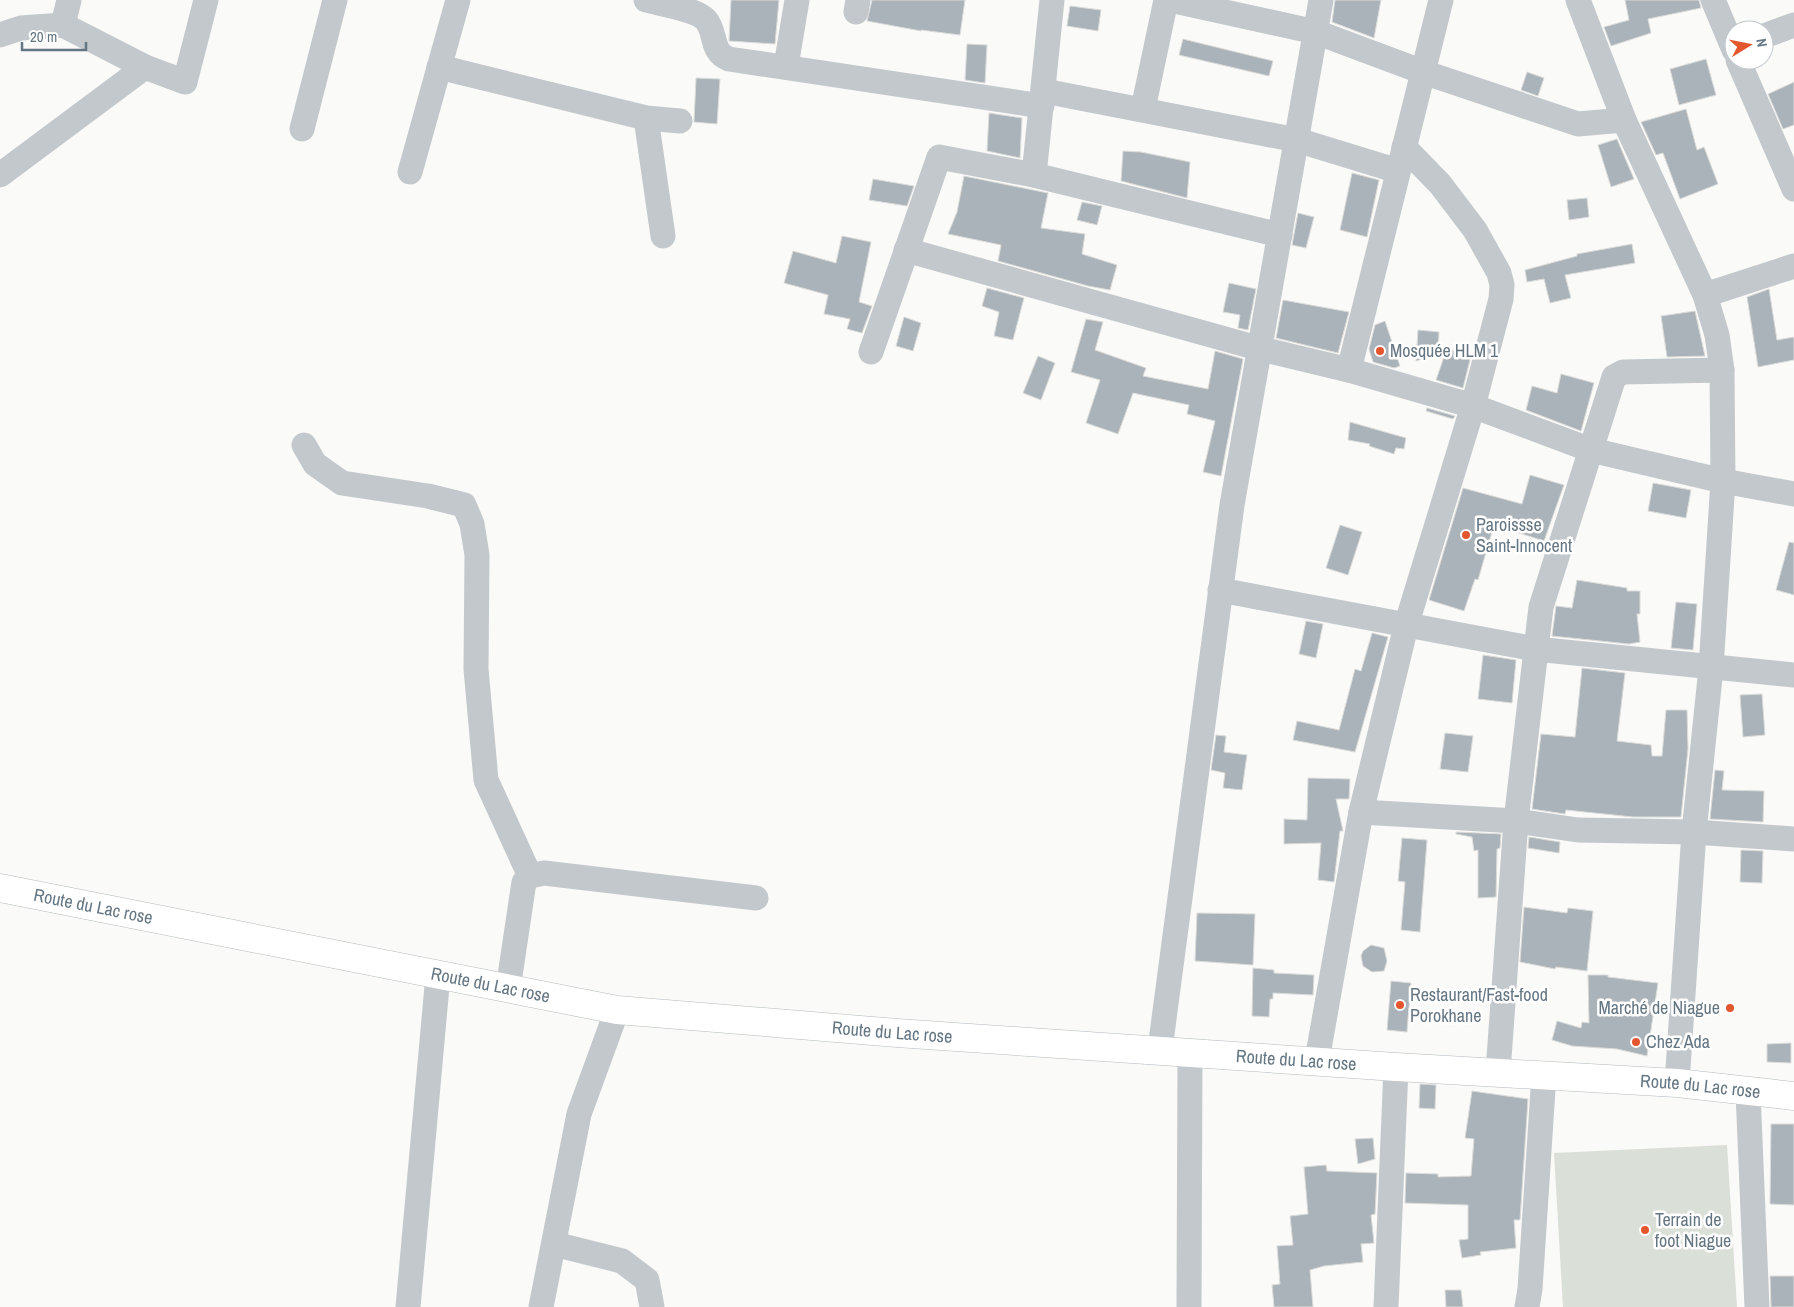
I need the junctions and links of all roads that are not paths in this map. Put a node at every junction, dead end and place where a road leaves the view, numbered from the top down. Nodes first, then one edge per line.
1 (69, 0) edge
2 (206, 0) edge
3 (335, 0) edge
4 (458, 0) edge
5 (646, 0) edge
6 (797, 0) edge
7 (1052, 0) edge
8 (1166, 0) edge
9 (1170, 0) edge
10 (1321, 0) edge
11 (1442, 0) edge
12 (1578, 0) edge
13 (1714, 0) edge
14 (1724, 24) edge
15 (64, 25) junction
16 (1794, 25) edge
17 (1316, 32) junction
18 (1774, 32) edge
19 (0, 35) edge
20 (786, 66) junction
21 (145, 67) junction
22 (440, 67) junction
23 (1743, 70) edge
24 (1423, 72) junction
25 (1043, 98) junction
26 (1143, 109) junction
27 (646, 118) junction
28 (1624, 120) junction
29 (680, 121) dead end
30 (302, 129) dead end
31 (1297, 140) junction
32 (1404, 146) junction
33 (1398, 171) junction
34 (410, 172) dead end
35 (0, 175) edge
36 (1034, 175) junction
37 (1794, 189) edge
38 (1280, 235) junction
39 (663, 236) dead end
40 (906, 250) junction
41 (1794, 266) edge
42 (1705, 295) junction
43 (1261, 349) junction
44 (871, 352) dead end
45 (1349, 370) junction
46 (1722, 370) junction
47 (1473, 406) junction
48 (304, 445) dead end
49 (1591, 450) junction
50 (1723, 482) junction
51 (1794, 494) edge
52 (1220, 590) junction
53 (1406, 626) junction
54 (1535, 649) junction
55 (1710, 668) junction
56 (1794, 674) edge
57 (1361, 812) junction
58 (1516, 821) junction
59 (1694, 832) junction
60 (1794, 839) edge
61 (530, 876) junction
62 (0, 888) edge
63 (756, 898) dead end
64 (438, 975) junction
65 (508, 989) junction
66 (617, 1010) junction
67 (1160, 1049) junction
68 (1190, 1051) junction
69 (1316, 1060) junction
70 (1396, 1066) junction
71 (1498, 1072) junction
72 (1544, 1074) junction
73 (1677, 1083) junction
74 (1748, 1092) junction
75 (1794, 1096) edge
76 (554, 1244) junction
77 (408, 1307) edge
78 (542, 1307) edge
79 (652, 1307) edge
80 (1189, 1307) edge
81 (1386, 1307) edge
82 (1527, 1307) edge
83 (1757, 1307) edge

1 - 15 street
2 - 21 street
3 - 30 street
4 - 22 street
5 - 20 street
6 - 20 street
7 - 25 street
8 - 26 street
9 - 17 street
10 - 17 street
11 - 24 street
12 - 28 street
13 - 14 street
15 - 19 street
15 - 21 street
16 - 18 street
17 - 24 street
17 - 31 street
20 - 25 street
21 - 35 street
22 - 27 street
22 - 34 street
23 - 37 street
24 - 28 street
24 - 32 street
25 - 26 street
25 - 36 street
26 - 31 street
27 - 29 street
27 - 39 street
28 - 42 street
31 - 33 street
31 - 38 street
32 - 33 street
32 - 47 street
33 - 45 street
36 - 38 street
36 - 40 street
38 - 43 street
40 - 43 street
40 - 44 street
41 - 42 street
42 - 46 street
43 - 45 street
43 - 52 street
45 - 47 street
46 - 49 street
46 - 50 street
47 - 49 street
47 - 53 street
48 - 61 street
49 - 50 street
49 - 54 street
50 - 51 street
50 - 55 street
52 - 53 street
52 - 67 street
53 - 54 street
53 - 57 street
54 - 55 street
54 - 58 street
55 - 56 street
55 - 59 street
57 - 58 street
57 - 69 street
58 - 59 street
58 - 71 street
59 - 60 street
59 - 73 street
61 - 63 street
61 - 65 street
62 - 64 main road, Route du Lac rose
64 - 65 main road, Route du Lac rose
64 - 77 street
65 - 66 main road, Route du Lac rose
66 - 67 main road, Route du Lac rose
66 - 76 street
67 - 68 main road, Route du Lac rose
68 - 69 main road, Route du Lac rose
68 - 80 street
69 - 70 main road, Route du Lac rose
70 - 71 main road, Route du Lac rose
70 - 81 street
71 - 72 main road, Route du Lac rose
72 - 73 main road, Route du Lac rose
72 - 82 street
73 - 74 main road, Route du Lac rose
74 - 75 main road, Route du Lac rose
74 - 83 street
76 - 78 street
76 - 79 street

